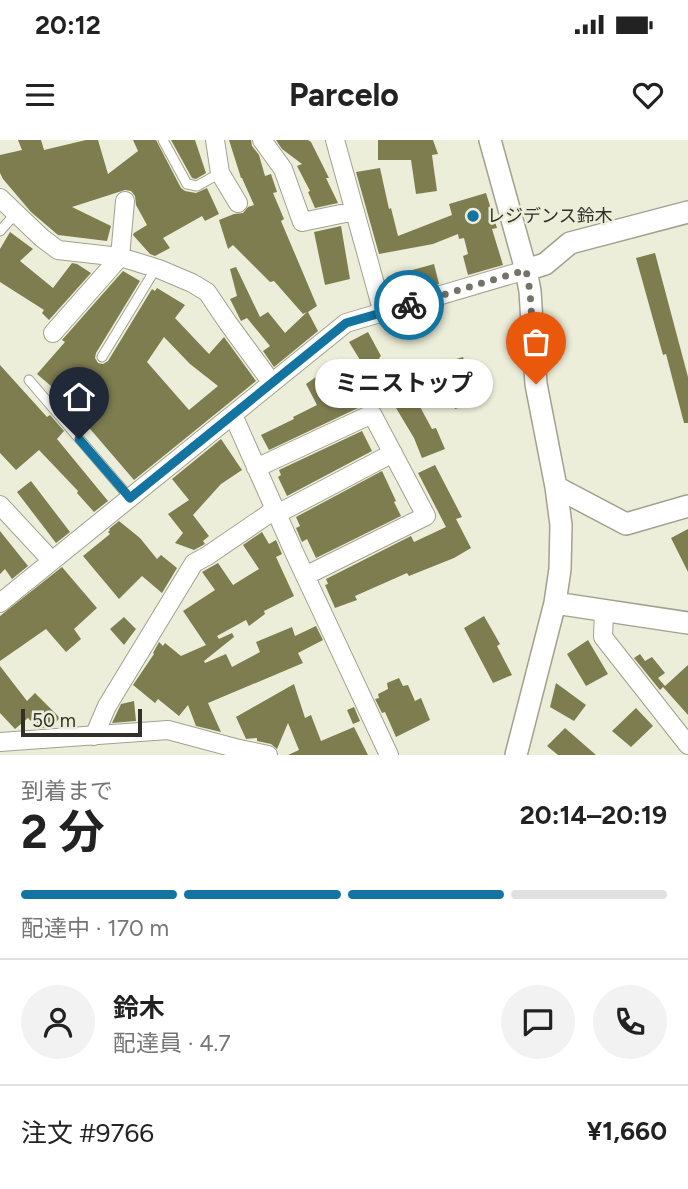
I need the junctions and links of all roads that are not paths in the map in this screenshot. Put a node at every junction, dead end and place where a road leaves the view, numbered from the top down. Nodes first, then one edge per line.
1 (163, 140) edge
2 (215, 140) edge
3 (262, 140) edge
4 (335, 140) edge
5 (490, 140) edge
6 (220, 173) junction
7 (0, 198) edge
8 (125, 201) dead end
9 (237, 203) dead end
10 (355, 211) junction
11 (688, 212) edge
12 (16, 213) junction
13 (0, 231) edge
14 (120, 257) junction
15 (156, 268) junction
16 (526, 270) junction
17 (383, 313) junction
18 (53, 333) dead end
19 (102, 357) dead end
20 (29, 380) dead end
21 (272, 383) junction
22 (233, 415) junction
23 (393, 453) junction
24 (257, 468) junction
25 (556, 487) junction
26 (130, 498) junction
27 (0, 505) edge
28 (688, 506) edge
29 (276, 511) junction
30 (52, 561) junction
31 (305, 576) junction
32 (0, 603) edge
33 (555, 603) junction
34 (604, 611) junction
35 (688, 623) edge
36 (87, 743) edge
37 (688, 745) edge
38 (2, 746) edge
39 (268, 755) edge
40 (389, 755) edge
41 (516, 755) edge

1 - 6 lane
2 - 6 street
3 - 10 street
4 - 10 street
5 - 16 street
6 - 9 street
7 - 12 street
8 - 14 street
10 - 17 street
11 - 16 street
12 - 13 lane
12 - 14 street
14 - 15 street
14 - 18 street
15 - 19 lane
15 - 21 street
16 - 17 street
16 - 25 street
17 - 21 street
20 - 26 lane
21 - 22 street
22 - 24 street
22 - 26 street
23 - 24 street
23 - 29 street
23 - 31 street
24 - 29 street
25 - 28 street
25 - 33 street
26 - 30 street
27 - 30 street
29 - 31 street
29 - 36 street
30 - 32 street
31 - 40 street
33 - 34 street
33 - 41 street
34 - 35 street
34 - 37 street
36 - 38 street
36 - 39 street

